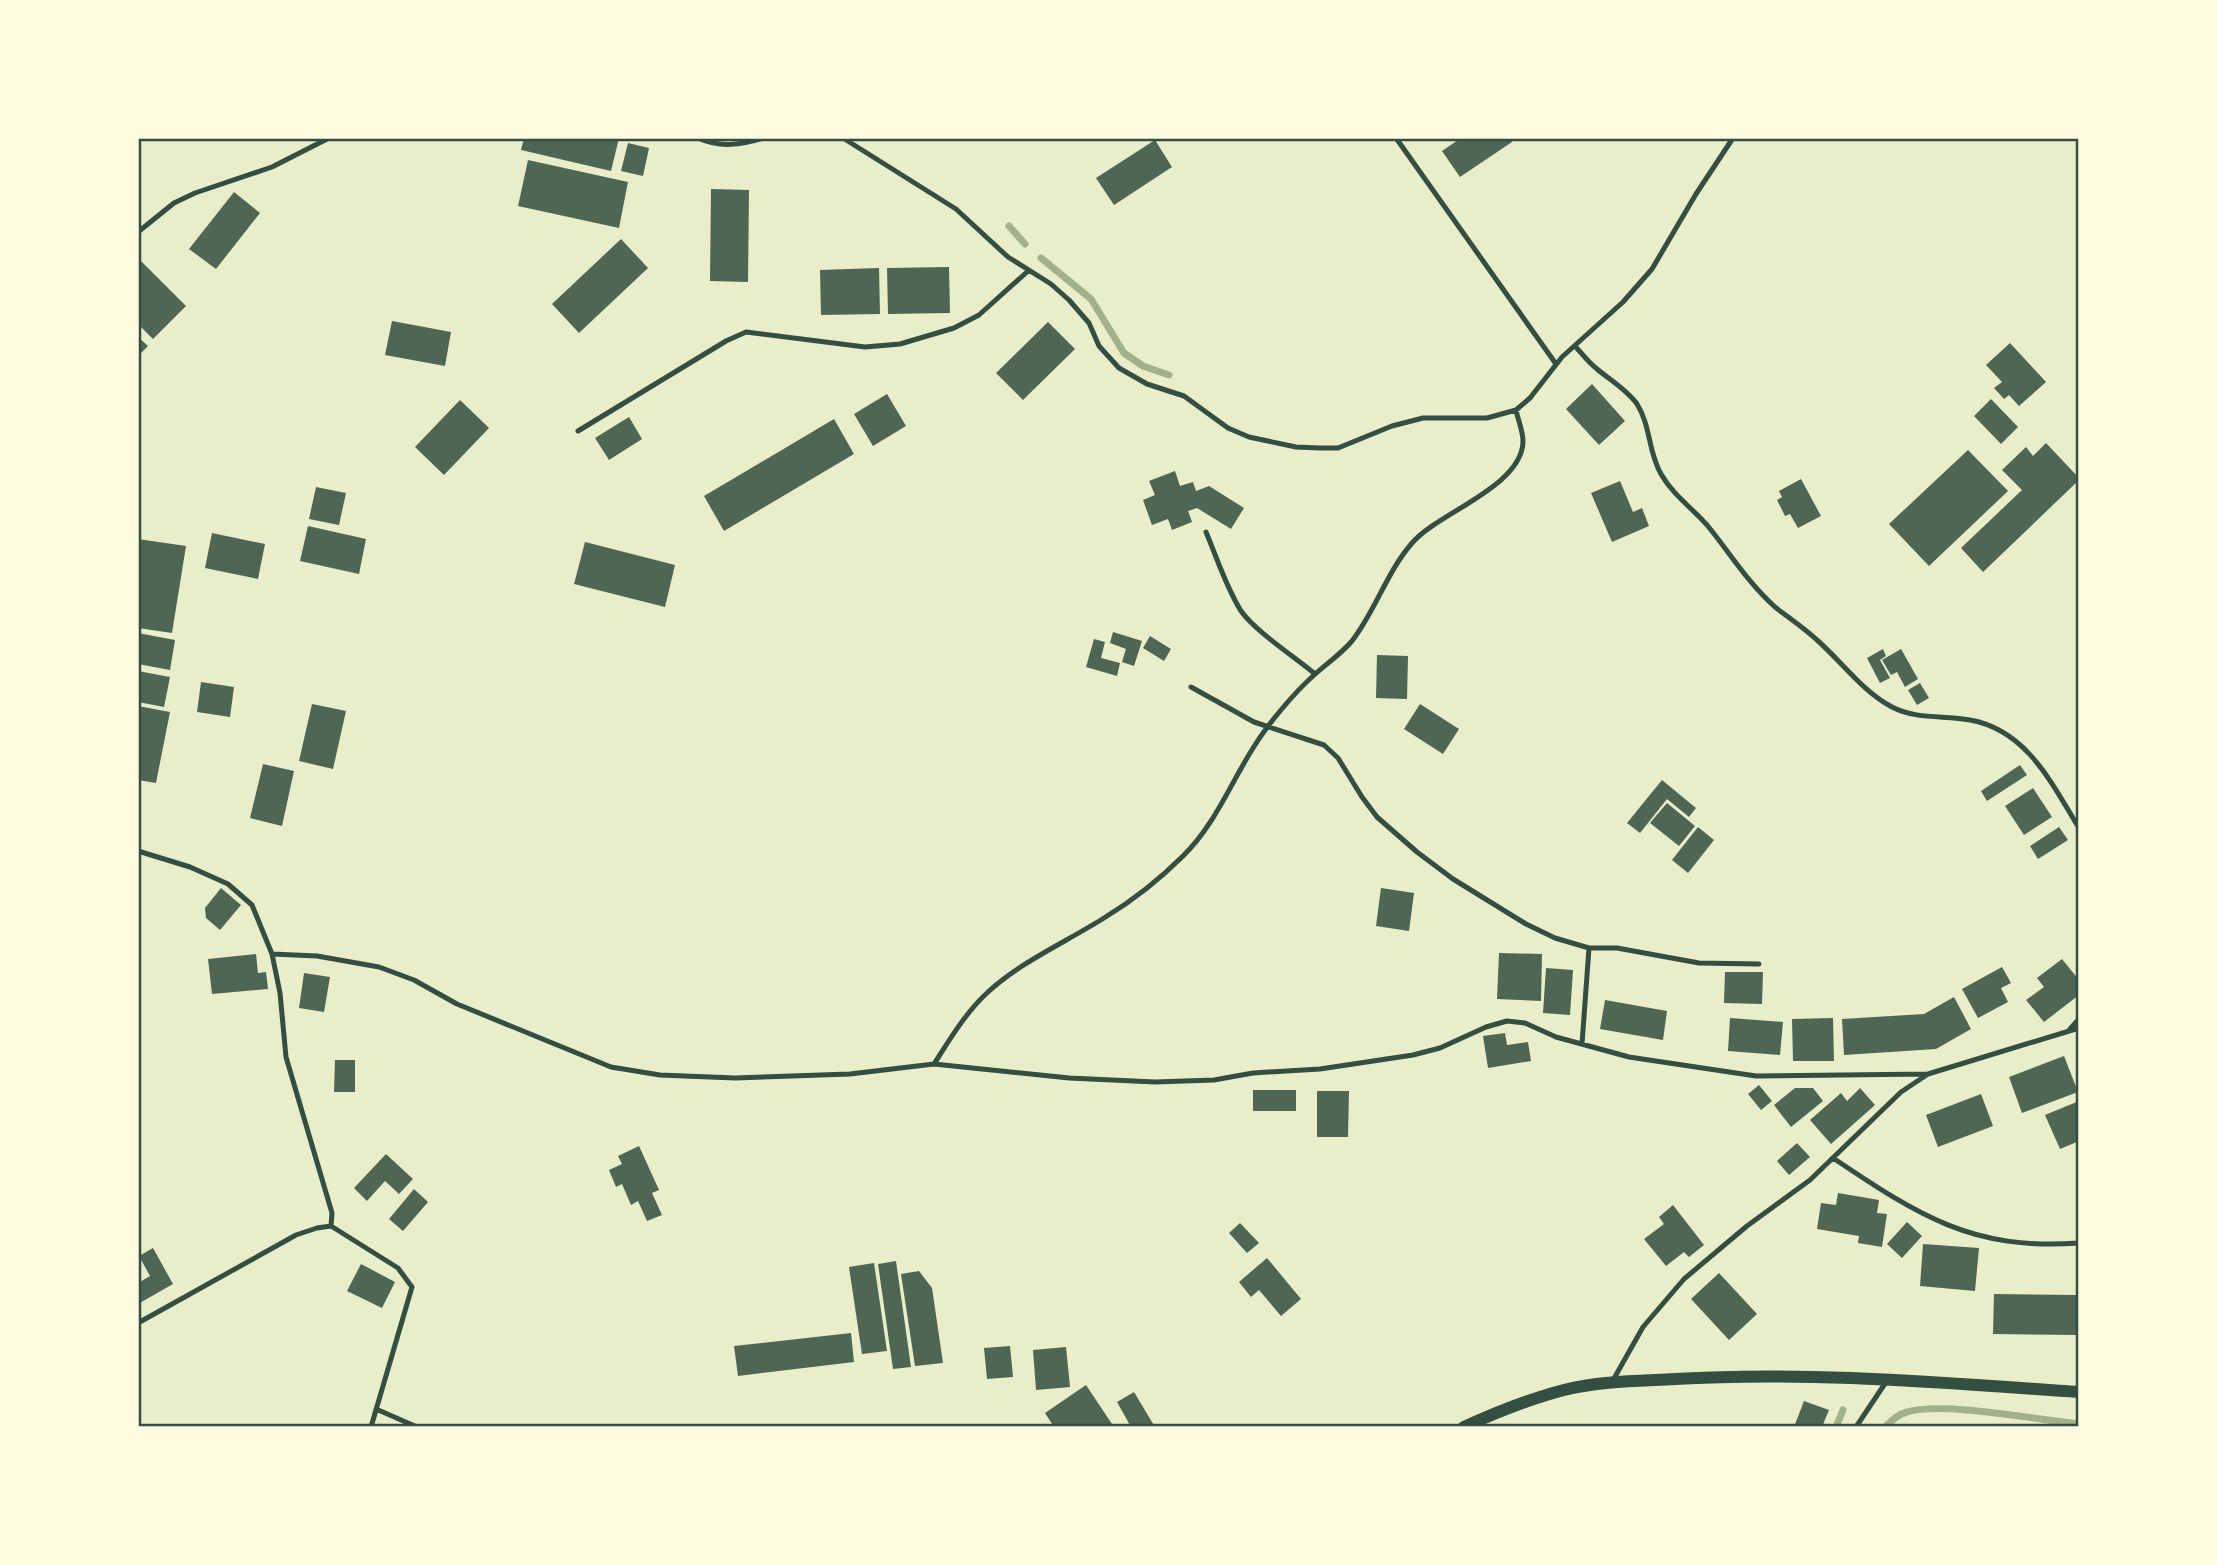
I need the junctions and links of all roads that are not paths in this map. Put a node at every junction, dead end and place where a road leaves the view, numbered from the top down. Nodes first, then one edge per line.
1 (329, 138) edge
2 (698, 138) edge
3 (764, 138) edge
4 (843, 138) edge
5 (1396, 138) edge
6 (1733, 138) edge
7 (138, 232) edge
8 (1028, 271) junction
9 (1575, 346) junction
10 (1556, 364) junction
11 (1516, 410) junction
12 (578, 431) dead end
13 (1206, 532) dead end
14 (1315, 674) junction
15 (1191, 687) dead end
16 (1269, 727) junction
17 (2079, 828) edge
18 (138, 851) edge
19 (1589, 948) junction
20 (272, 954) junction
21 (1759, 964) dead end
22 (2079, 1019) edge
23 (2079, 1028) edge
24 (2068, 1031) junction
25 (1582, 1044) junction
26 (934, 1064) junction
27 (1928, 1074) junction
28 (1833, 1158) junction
29 (331, 1226) junction
30 (2079, 1243) edge
31 (138, 1323) edge
32 (1887, 1379) junction
33 (1612, 1382) junction
34 (2079, 1392) edge
35 (376, 1409) junction
36 (371, 1427) edge
37 (417, 1427) edge
38 (1464, 1427) edge
39 (1856, 1427) edge

1 - 7 lane
2 - 3 lane
4 - 8 lane
5 - 10 lane
6 - 9 lane
8 - 11 lane
8 - 12 lane
9 - 10 lane
9 - 17 lane
10 - 11 lane
11 - 14 lane
13 - 14 lane
14 - 16 lane
15 - 16 lane
16 - 19 lane
16 - 26 lane
18 - 20 lane
19 - 21 lane
19 - 25 lane
20 - 26 lane
20 - 29 lane
22 - 24 lane
23 - 24 lane
24 - 27 lane
25 - 26 lane
25 - 27 lane
27 - 28 lane
28 - 30 lane
28 - 33 lane
29 - 31 lane
29 - 35 lane
32 - 33 street
32 - 34 street
32 - 39 lane
33 - 38 street
35 - 36 lane
35 - 37 lane

